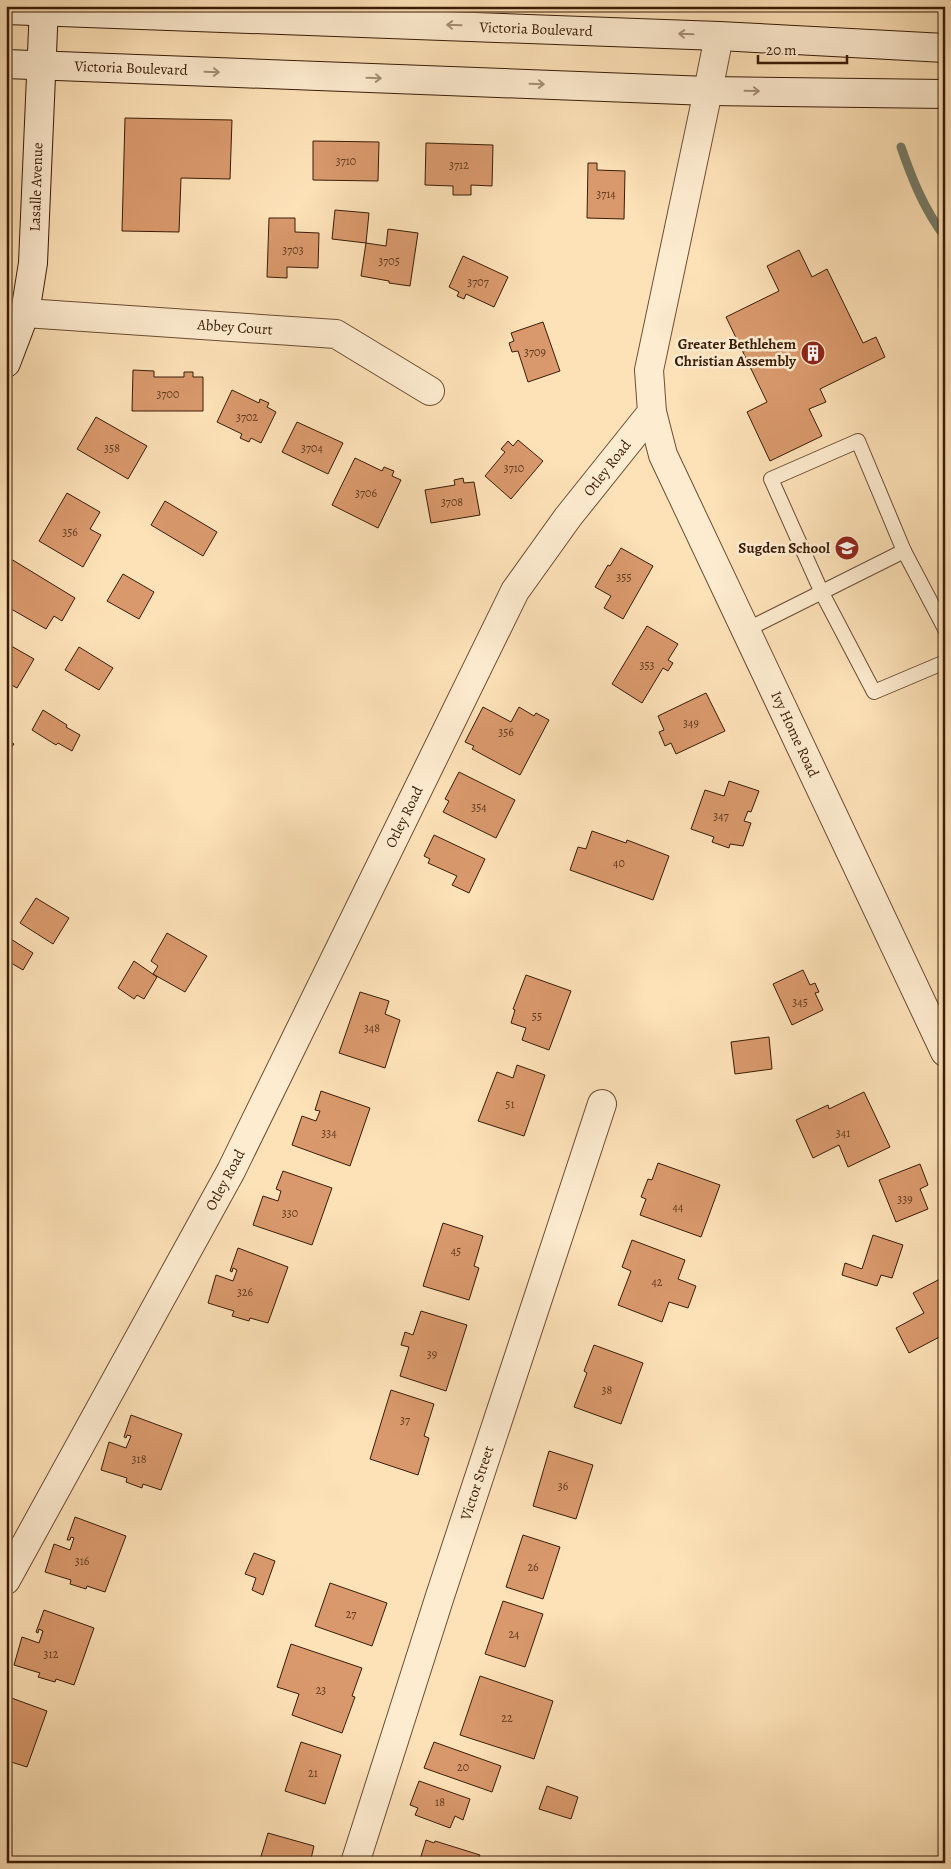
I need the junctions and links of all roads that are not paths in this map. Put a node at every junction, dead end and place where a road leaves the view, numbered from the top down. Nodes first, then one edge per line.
1 (44, 9) edge
2 (6, 10) edge
3 (719, 36) junction
4 (945, 48) edge
5 (6, 64) edge
6 (41, 65) junction
7 (708, 91) junction
8 (945, 94) edge
9 (25, 313) junction
10 (6, 363) edge
11 (430, 391) dead end
12 (652, 412) junction
13 (904, 551) junction
14 (822, 593) junction
15 (945, 629) edge
16 (746, 630) junction
17 (945, 662) edge
18 (945, 1052) edge
19 (602, 1104) dead end
20 (6, 1580) edge
21 (356, 1863) edge

1 - 2 street, Victoria Boulevard
3 -> 1 street, Victoria Boulevard
1 - 6 street, Lasalle Avenue
3 - 4 street, Victoria Boulevard
3 - 7 street
5 - 6 street, Victoria Boulevard
6 -> 7 street, Victoria Boulevard
6 - 9 street, Lasalle Avenue
7 -> 8 street, Victoria Boulevard
7 - 12 street
9 - 10 street, Lasalle Avenue
9 - 11 street, Abbey Court
12 - 16 street, Ivy Home Road
12 - 20 street, Otley Road
13 - 14 lane
13 - 14 lane
13 - 15 lane
14 - 16 lane
14 - 17 lane
16 - 18 street, Ivy Home Road
19 - 21 street, Victor Street

